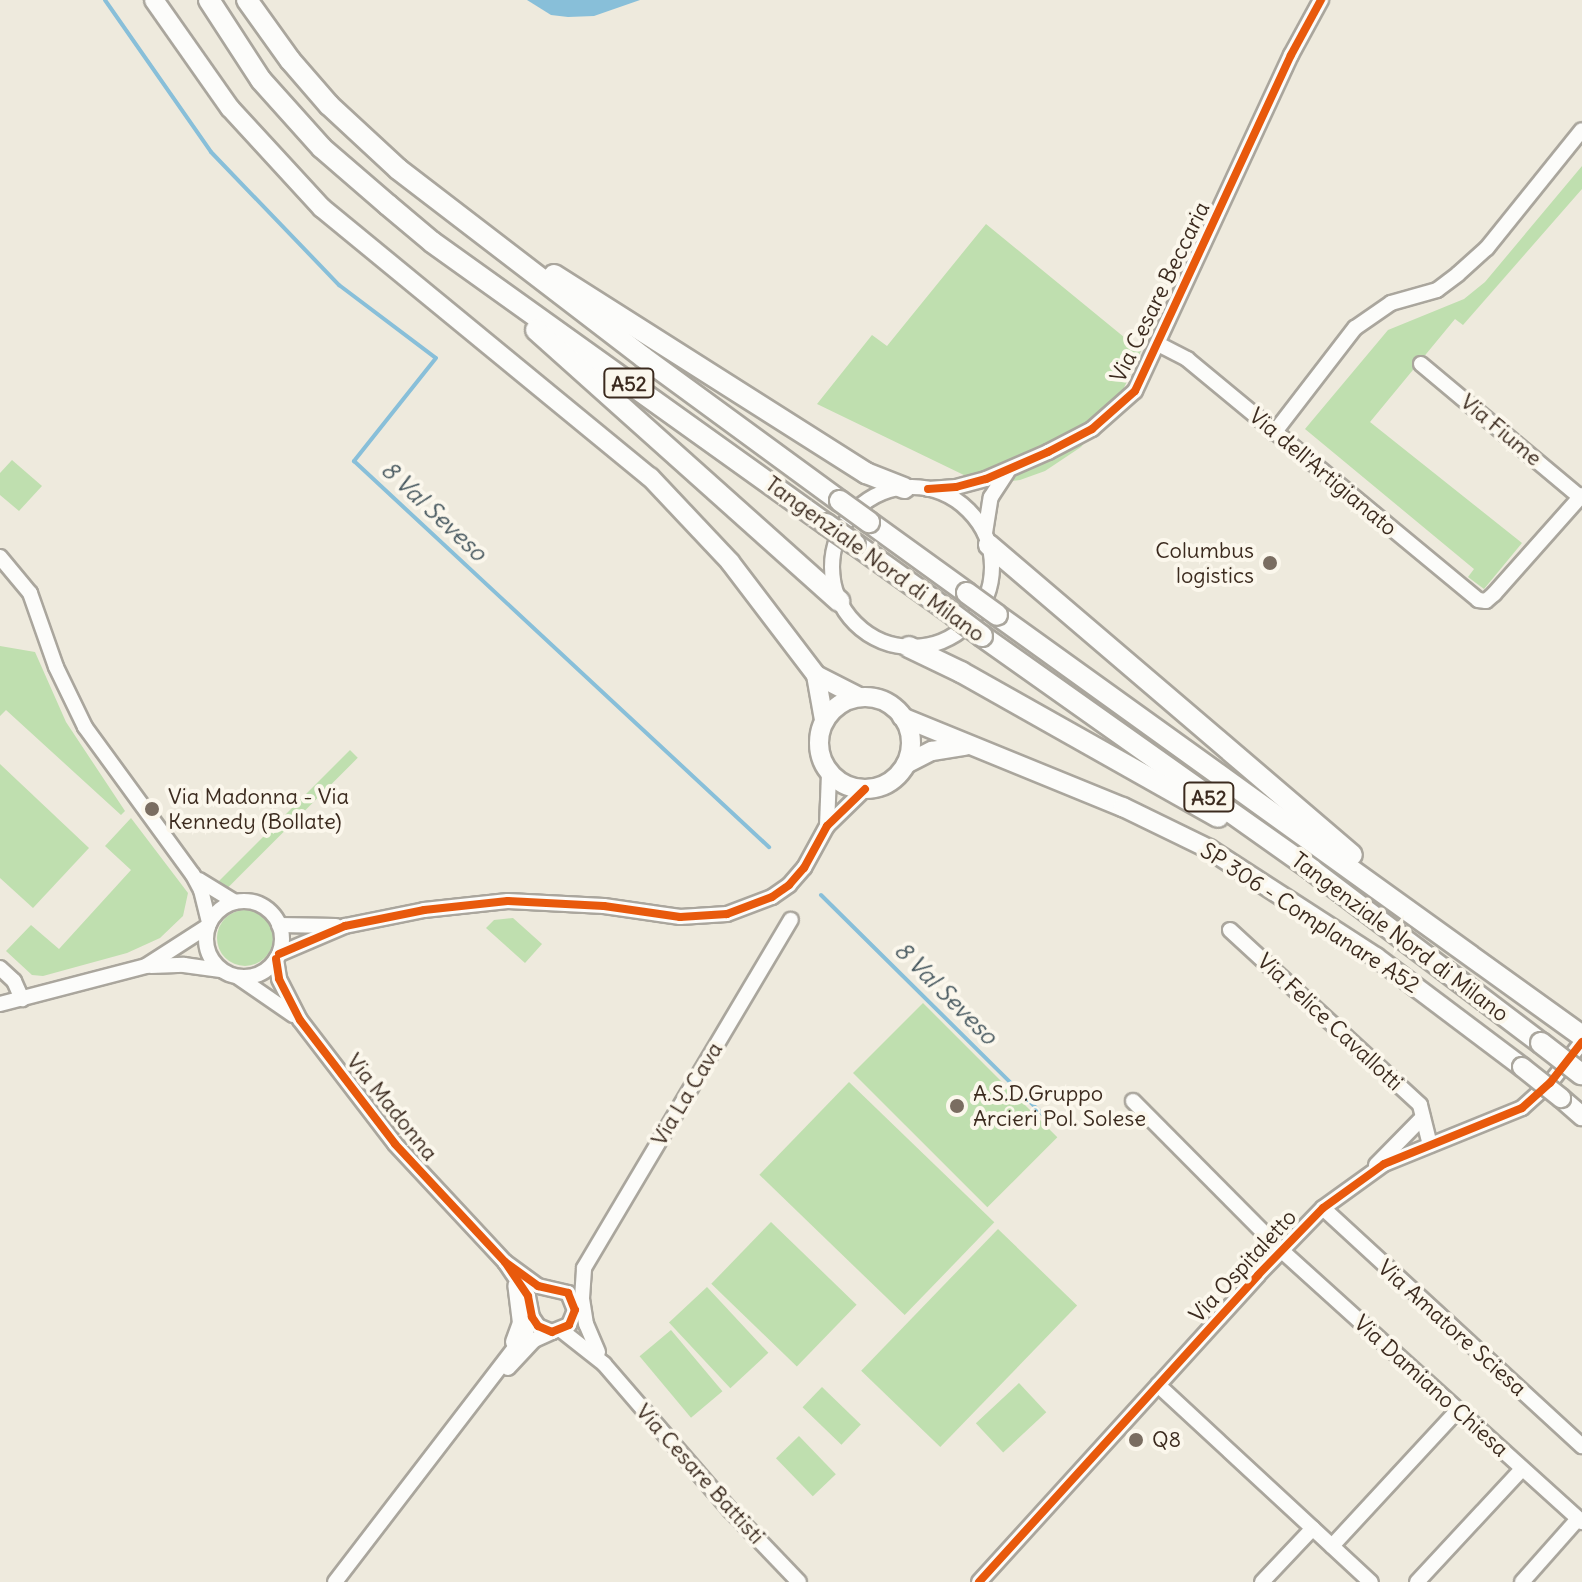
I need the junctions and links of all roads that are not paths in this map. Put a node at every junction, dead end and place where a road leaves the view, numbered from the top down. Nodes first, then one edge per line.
1 (154, 0) edge
2 (209, 0) edge
3 (247, 0) edge
4 (1321, 0) edge
5 (1582, 130) edge
6 (453, 211) junction
7 (432, 242) junction
8 (1158, 344) junction
9 (1421, 364) dead end
10 (1274, 433) junction
11 (1010, 469) junction
12 (904, 488) junction
13 (928, 489) junction
14 (1581, 496) edge
15 (987, 539) junction
16 (0, 557) edge
17 (839, 601) junction
18 (909, 647) junction
19 (816, 675) junction
20 (859, 697) junction
21 (902, 717) junction
22 (824, 720) junction
23 (968, 746) junction
24 (906, 764) junction
25 (829, 773) junction
26 (865, 789) junction
27 (827, 826) junction
28 (1312, 870) junction
29 (193, 875) junction
30 (235, 902) junction
31 (791, 920) dead end
32 (208, 925) junction
33 (279, 925) junction
34 (345, 926) junction
35 (1230, 930) dead end
36 (1453, 940) junction
37 (278, 957) junction
38 (146, 966) junction
39 (0, 968) edge
40 (221, 970) junction
41 (238, 977) junction
42 (22, 999) junction
43 (0, 1004) edge
44 (300, 1020) junction
45 (1582, 1036) edge
46 (1582, 1042) edge
47 (1582, 1075) edge
48 (1133, 1101) dead end
49 (1582, 1116) edge
50 (1423, 1117) junction
51 (1430, 1145) junction
52 (1371, 1172) junction
53 (1323, 1208) junction
54 (1281, 1250) junction
55 (508, 1268) junction
56 (584, 1268) junction
57 (559, 1291) junction
58 (531, 1311) junction
59 (574, 1318) junction
60 (557, 1331) junction
61 (509, 1354) junction
62 (601, 1358) junction
63 (1158, 1385) junction
64 (479, 1396) junction
65 (1458, 1410) junction
66 (1582, 1446) edge
67 (1522, 1469) junction
68 (1580, 1520) edge
69 (1313, 1528) junction
70 (1332, 1546) junction
71 (335, 1582) edge
72 (799, 1582) edge
73 (979, 1582) edge
74 (1262, 1582) edge
75 (1371, 1582) edge
76 (1417, 1582) edge
77 (1522, 1582) edge

1 - 19 main road
2 - 7 highway, Tangenziale Nord di Milano / A52
3 - 6 highway, Tangenziale Nord di Milano / A52
4 - 8 street, Via Cesare Beccaria
5 - 10 street
6 - 12 highway
6 - 36 highway, Tangenziale Nord di Milano / A52, bridge
7 - 17 highway
7 - 28 highway, Tangenziale Nord di Milano / A52, bridge
8 - 10 street, Via dell'Artigianato
8 - 11 street, Via Cesare Beccaria
9 - 14 street, Via Fiume
10 - 14 street, Via dell'Artigianato
11 - 13 street, Via Cesare Beccaria
11 - 15 street
12 - 13 street
12 - 17 street
13 - 15 street
15 - 18 street
15 - 36 highway
16 - 29 street
17 - 18 street
18 - 28 highway
19 - 20 main road
19 - 22 main road
20 - 21 main road
20 - 22 main road
21 - 23 main road, SP 306 - Complanare A52
21 - 24 main road
22 - 25 main road
23 - 24 main road
23 - 49 main road, SP 306 - Complanare A52, bridge
24 - 26 main road
25 - 26 main road
25 - 27 street
26 - 27 street
27 - 34 street
28 - 47 highway, Tangenziale Nord di Milano / A52, bridge
29 - 30 street
29 - 32 street
30 - 32 street
30 - 33 street
31 - 56 street, Via La Cava
32 - 38 street
32 - 40 street
33 - 34 street
33 - 37 street
34 - 37 street
35 - 50 street, Via Felice Cavallotti
36 - 45 highway, Tangenziale Nord di Milano / A52
37 - 41 street
37 - 44 street, Via Madonna
38 - 40 street
38 - 42 street
39 - 42 street
40 - 41 street
41 - 44 street, Via Madonna
42 - 43 street
44 - 55 street, Via Madonna
46 - 51 street, Via Ospitaletto
48 - 54 street, Via Damiano Chiesa
50 - 51 street, Via Felice Cavallotti
50 - 52 street
51 - 52 street, Via Ospitaletto
52 - 53 street, Via Ospitaletto
53 - 54 street, Via Ospitaletto
53 - 66 street, Via Amatore Sciesa
54 - 63 street, Via Ospitaletto
54 - 65 street, Via Damiano Chiesa
55 - 57 street
55 - 58 street
55 - 61 street
56 - 57 street, Via La Cava
56 - 62 street, Via Cesare Battisti
57 - 58 street
57 - 59 street
58 - 60 street
58 - 61 street
59 - 60 street
59 - 62 street, Via Cesare Battisti
60 - 62 street, Via Cesare Battisti
60 - 64 street
61 - 64 street
62 - 72 street, Via Cesare Battisti
63 - 69 street
63 - 73 street, Via Ospitaletto
64 - 71 street
65 - 67 street, Via Damiano Chiesa
65 - 70 street
67 - 68 street, Via Damiano Chiesa
67 - 76 street
68 - 77 street
69 - 70 street
69 - 74 street
70 - 75 street

